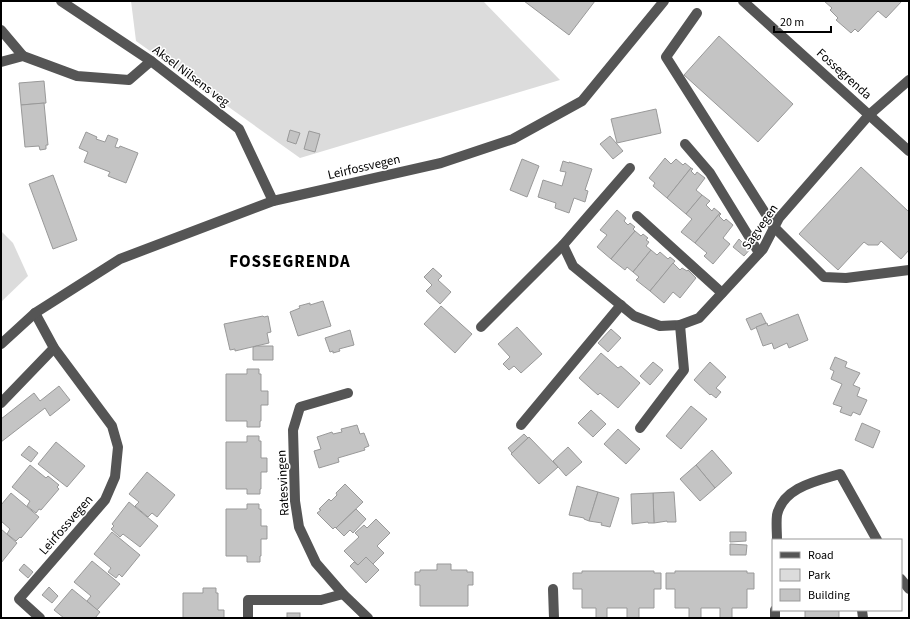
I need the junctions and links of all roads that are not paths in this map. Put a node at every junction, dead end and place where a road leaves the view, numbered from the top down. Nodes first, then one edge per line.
1 (61, 1) edge
2 (664, 1) edge
3 (743, 1) edge
4 (697, 13) dead end
5 (1, 30) edge
6 (23, 56) junction
7 (151, 61) junction
8 (1, 62) edge
9 (909, 80) edge
10 (869, 115) junction
11 (685, 144) dead end
12 (909, 151) edge
13 (630, 168) dead end
14 (273, 201) junction
15 (637, 216) dead end
16 (774, 227) junction
17 (563, 245) junction
18 (759, 253) junction
19 (909, 270) edge
20 (722, 293) junction
21 (621, 305) junction
22 (35, 313) junction
23 (680, 325) junction
24 (481, 327) dead end
25 (1, 344) edge
26 (54, 348) junction
27 (348, 393) dead end
28 (1, 403) edge
29 (521, 425) dead end
30 (640, 428) dead end
31 (777, 539) edge
32 (876, 539) edge
33 (902, 581) edge
34 (553, 589) dead end
35 (909, 589) edge
36 (343, 594) junction
37 (40, 618) edge
38 (248, 618) edge
39 (368, 618) edge
40 (554, 618) edge

1 - 7 street, Aksel Nilsens veg
2 - 14 street, Leirfossvegen
3 - 10 street, Fossegrenda
4 - 16 street
5 - 6 street
6 - 7 street
6 - 8 street
7 - 14 street, Aksel Nilsens veg
9 - 10 street, Sagvegen
10 - 12 street, Fossegrenda
10 - 16 street, Sagvegen
11 - 18 street
13 - 17 street
14 - 22 street, Leirfossvegen
15 - 20 street
16 - 18 street, Sagvegen
16 - 19 street
17 - 21 street, Sagvegen
17 - 24 street
18 - 20 street, Sagvegen
20 - 23 street, Sagvegen
21 - 23 street, Sagvegen
21 - 29 street
22 - 25 street, Leirfossvegen
22 - 26 street, Leirfossvegen
23 - 30 street
26 - 28 street
26 - 37 street, Leirfossvegen
27 - 36 street, Ratesvingen
31 - 32 street
33 - 35 street
34 - 40 street
36 - 38 street
36 - 39 street, Ratesvingen

